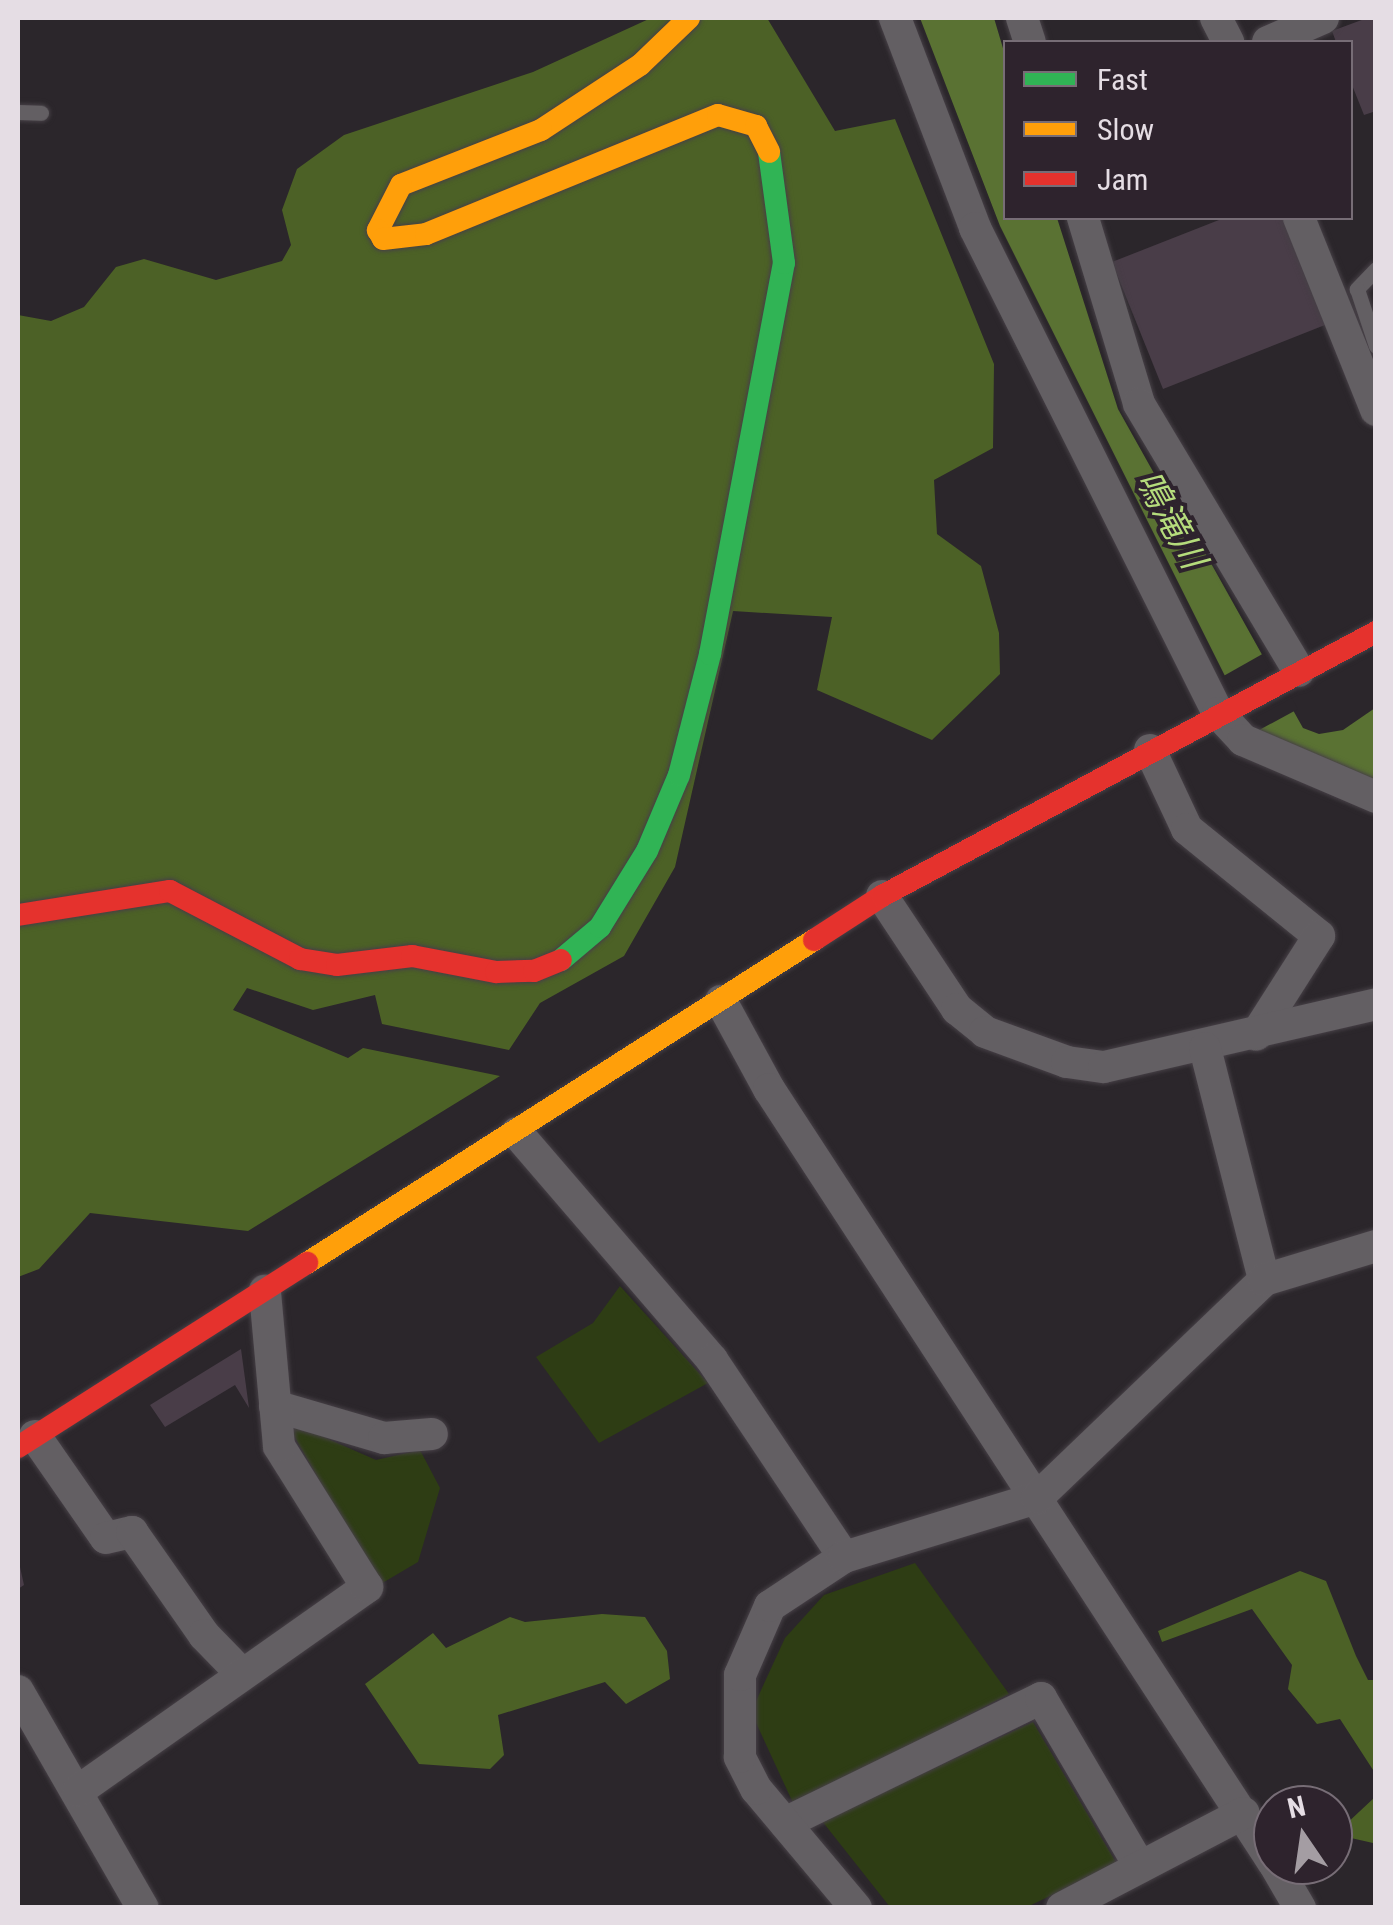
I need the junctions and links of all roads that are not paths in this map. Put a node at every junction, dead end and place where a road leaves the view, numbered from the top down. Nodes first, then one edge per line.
1 (689, 18) edge
2 (896, 18) edge
3 (1323, 18) edge
4 (1273, 40) edge
5 (18, 112) edge
6 (41, 113) dead end
7 (1084, 220) edge
8 (1300, 220) edge
9 (1376, 269) edge
10 (1376, 346) edge
11 (1376, 410) edge
12 (1376, 632) edge
13 (1292, 675) junction
14 (1226, 709) junction
15 (1150, 750) junction
16 (1376, 798) edge
17 (882, 896) junction
18 (18, 915) edge
19 (722, 1002) junction
20 (1376, 1004) edge
21 (1256, 1035) junction
22 (1205, 1048) junction
23 (517, 1133) junction
24 (1376, 1246) edge
25 (1264, 1280) junction
26 (266, 1291) junction
27 (275, 1406) junction
28 (432, 1434) dead end
29 (26, 1441) edge
30 (1037, 1498) junction
31 (844, 1557) junction
32 (240, 1672) junction
33 (18, 1691) edge
34 (78, 1791) junction
35 (1244, 1814) junction
36 (784, 1822) junction
37 (1253, 1829) edge
38 (1140, 1867) junction
39 (1287, 1885) edge
40 (143, 1908) edge
41 (856, 1908) edge
42 (1062, 1908) edge
43 (1300, 1908) edge

1 - 18 street
2 - 14 street
3 - 4 street
5 - 6 lane
7 - 13 street
8 - 11 street
9 - 10 lane
12 - 13 street
13 - 14 street
14 - 15 street
14 - 16 street
15 - 17 street
15 - 21 street
17 - 19 street
17 - 22 street
19 - 23 street
19 - 30 street
20 - 21 street
21 - 22 street
22 - 25 street
23 - 26 street
23 - 31 street
24 - 25 street
25 - 30 street
26 - 27 street
26 - 29 street
27 - 28 street
27 - 32 street
29 - 32 street
30 - 31 street
30 - 35 street
31 - 36 street
32 - 34 street
33 - 34 street
34 - 40 street
35 - 37 street
35 - 38 street
36 - 38 street
36 - 41 street
38 - 42 street
39 - 43 street

